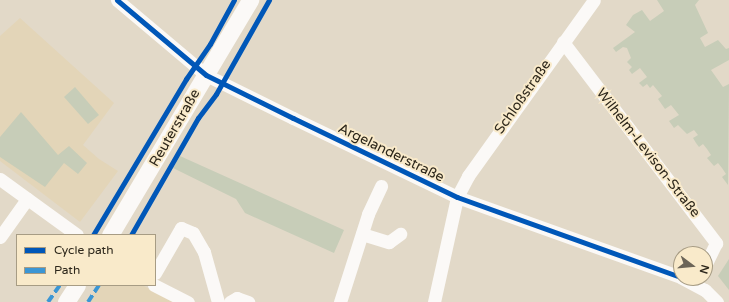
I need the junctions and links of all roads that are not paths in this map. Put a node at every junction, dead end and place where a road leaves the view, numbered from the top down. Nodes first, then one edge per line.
1 (117, 0) edge
2 (250, 0) edge
3 (594, 0) edge
4 (563, 42) junction
5 (206, 75) junction
6 (0, 179) edge
7 (381, 186) dead end
8 (457, 197) junction
9 (27, 199) junction
10 (76, 234) edge
11 (111, 234) edge
12 (362, 234) junction
13 (400, 234) dead end
14 (0, 237) edge
15 (713, 249) edge
16 (156, 271) edge
17 (673, 275) edge
18 (77, 286) edge
19 (156, 286) edge
20 (703, 286) edge
21 (66, 302) edge
22 (188, 302) edge
23 (218, 302) edge
24 (230, 302) edge
25 (248, 302) edge
26 (340, 302) edge
27 (434, 302) edge
28 (717, 302) edge

1 - 5 street, Argelanderstraße
2 - 5 main road, Reuterstraße
3 - 4 street, Schloßstraße
4 - 8 street, Schloßstraße
4 - 15 street, Wilhelm-Levison-Straße
5 - 8 street, Argelanderstraße
5 - 11 main road, Reuterstraße
6 - 9 street
7 - 12 street
8 - 17 street, Argelanderstraße
8 - 27 street, Schloßstraße
9 - 10 street
9 - 14 street
12 - 13 street
12 - 26 street
16 - 23 street
18 - 21 main road
19 - 22 street
20 - 28 street, Argelanderstraße
24 - 25 street

